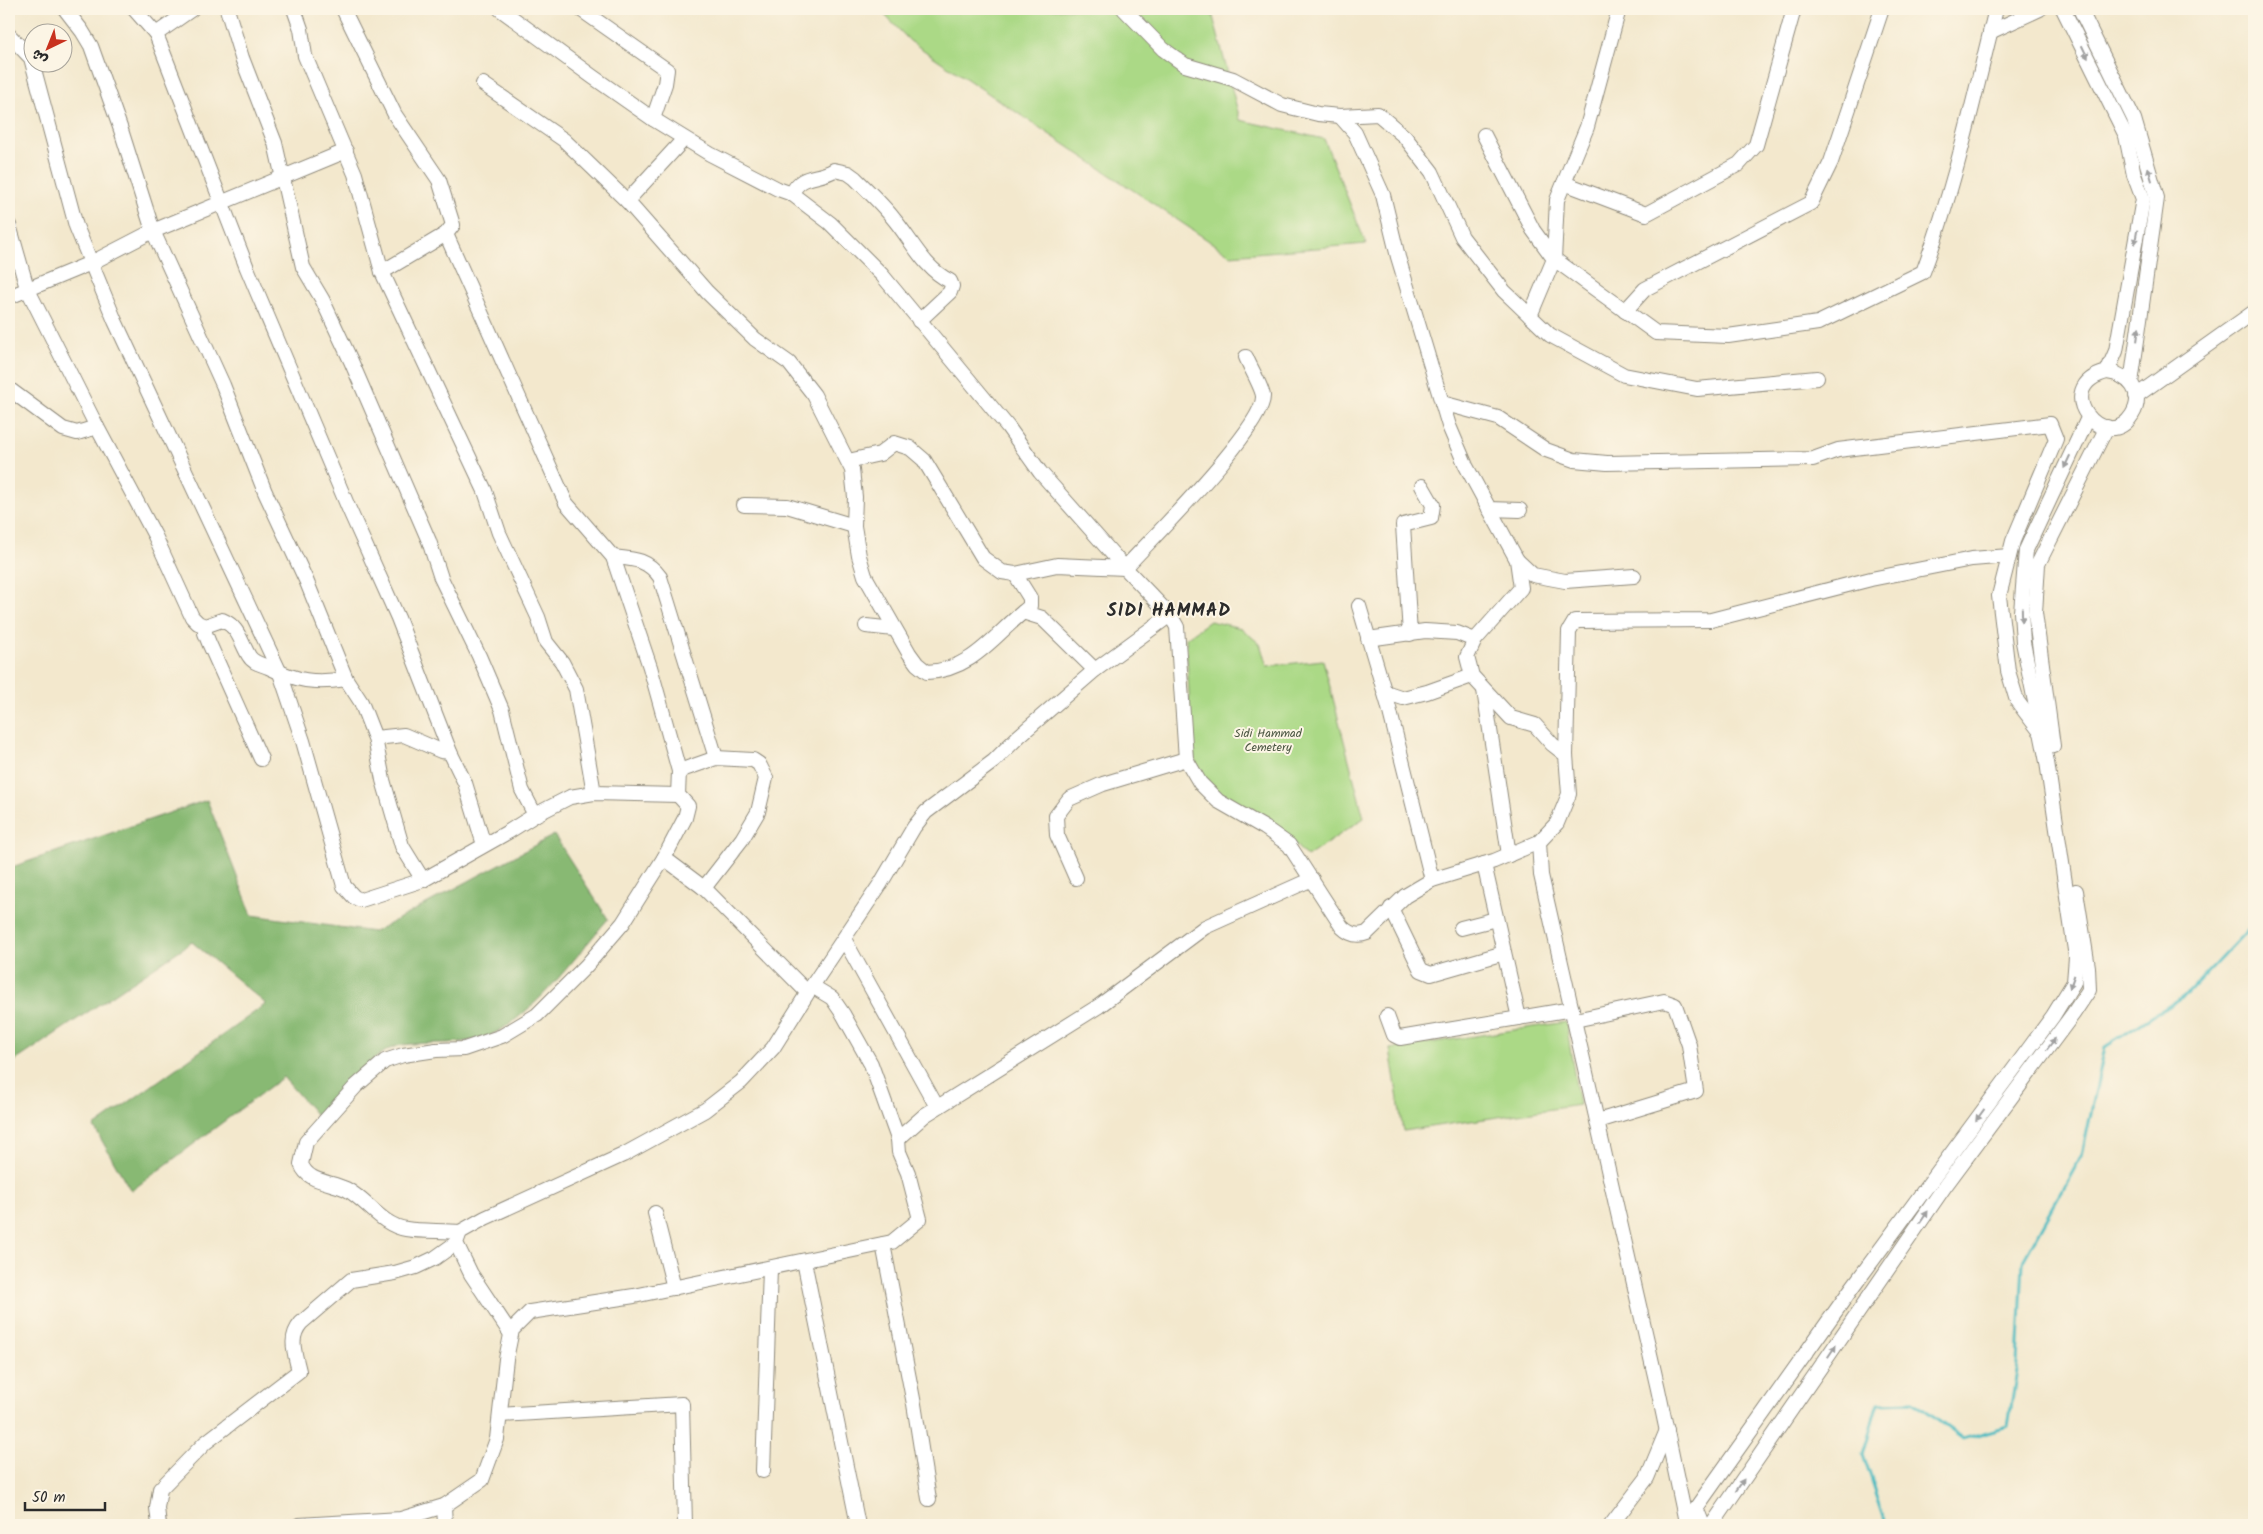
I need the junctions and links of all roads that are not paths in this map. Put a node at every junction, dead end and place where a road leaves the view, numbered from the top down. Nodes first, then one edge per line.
1 (65, 9) edge
2 (134, 9) edge
3 (192, 9) edge
4 (227, 9) edge
5 (294, 9) edge
6 (343, 9) edge
7 (500, 9) edge
8 (580, 9) edge
9 (1124, 9) edge
10 (1619, 9) edge
11 (1794, 9) edge
12 (1882, 9) edge
13 (1996, 9) edge
14 (2040, 9) edge
15 (2063, 9) edge
16 (2080, 9) edge
17 (1990, 32) junction
18 (156, 34) junction
19 (9, 35) edge
20 (484, 84) dead end
21 (1340, 116) junction
22 (653, 119) junction
23 (1484, 135) dead end
24 (684, 139) junction
25 (346, 151) junction
26 (283, 177) junction
27 (1564, 183) junction
28 (792, 194) junction
29 (627, 201) junction
30 (220, 202) junction
31 (9, 226) edge
32 (153, 231) junction
33 (446, 234) junction
34 (1554, 259) junction
35 (91, 263) junction
36 (382, 272) junction
37 (27, 288) junction
38 (9, 296) edge
39 (1625, 310) junction
40 (2254, 312) edge
41 (1530, 316) junction
42 (919, 321) junction
43 (1246, 358) dead end
44 (2106, 372) junction
45 (1817, 378) dead end
46 (9, 389) edge
47 (2134, 389) junction
48 (1442, 403) junction
49 (2088, 418) junction
50 (97, 427) junction
51 (2107, 427) junction
52 (848, 461) junction
53 (1422, 486) dead end
54 (744, 505) dead end
55 (1489, 509) junction
56 (1520, 510) dead end
57 (854, 526) junction
58 (2013, 541) junction
59 (2009, 556) junction
60 (613, 557) junction
61 (1972, 559) junction
62 (1517, 560) junction
63 (1125, 568) junction
64 (2005, 571) junction
65 (1015, 574) junction
66 (1533, 575) junction
67 (1634, 576) dead end
68 (1520, 588) junction
69 (1359, 606) dead end
70 (1023, 612) junction
71 (1170, 615) junction
72 (205, 626) junction
73 (866, 626) dead end
74 (894, 629) junction
75 (1410, 634) junction
76 (1368, 639) junction
77 (1475, 640) junction
78 (1094, 670) junction
79 (280, 674) junction
80 (1472, 676) junction
81 (346, 679) junction
82 (1484, 690) junction
83 (1385, 692) junction
84 (2042, 735) junction
85 (375, 738) junction
86 (450, 752) junction
87 (1566, 755) junction
88 (716, 758) junction
89 (261, 759) dead end
90 (1186, 759) junction
91 (679, 771) junction
92 (594, 793) junction
93 (678, 795) junction
94 (534, 814) junction
95 (1539, 842) junction
96 (484, 845) junction
97 (1509, 855) junction
98 (664, 858) junction
99 (1484, 864) junction
100 (1076, 878) dead end
101 (1312, 879) junction
102 (423, 880) junction
103 (1432, 880) junction
104 (704, 888) junction
105 (1391, 908) junction
106 (1496, 920) junction
107 (1462, 928) dead end
108 (844, 939) junction
109 (1504, 953) junction
110 (809, 989) junction
111 (1574, 1015) junction
112 (1387, 1016) dead end
113 (1519, 1018) junction
114 (2032, 1044) junction
115 (2033, 1069) junction
116 (937, 1107) junction
117 (1598, 1120) junction
118 (898, 1139) junction
119 (655, 1213) dead end
120 (458, 1237) junction
121 (883, 1244) junction
122 (804, 1261) junction
123 (770, 1269) junction
124 (674, 1288) junction
125 (511, 1334) junction
126 (500, 1415) junction
127 (1667, 1430) junction
128 (762, 1471) dead end
129 (929, 1499) dead end
130 (444, 1506) junction
131 (1696, 1508) junction
132 (1685, 1524) edge
133 (159, 1525) edge
134 (299, 1525) edge
135 (445, 1525) edge
136 (685, 1525) edge
137 (858, 1525) edge
138 (1611, 1525) edge
139 (1703, 1525) edge
140 (1712, 1525) edge

1 - 32 street
2 - 18 street
3 - 18 street
4 - 26 street
5 - 25 street
6 - 33 street
7 - 22 street
8 - 22 street
9 - 21 street
10 - 27 street
11 - 27 street
12 - 39 street
13 - 17 street
14 - 17 street
15 -> 44 street
47 -> 16 street
17 - 39 street
18 - 30 street
19 - 35 street
20 - 29 street
21 - 41 street
21 - 48 street
22 - 24 street
23 - 34 street
24 - 28 street
24 - 29 street
25 - 26 street
25 - 36 street
26 - 30 street
26 - 94 street
27 - 34 street
28 - 42 street
28 - 42 street
29 - 52 street
30 - 32 street
30 - 86 street
31 - 37 street
32 - 35 street
32 - 81 street
33 - 36 street
33 - 60 street
34 - 39 street
34 - 41 street
35 - 37 street
35 - 79 street
36 - 92 street
37 - 38 street
37 - 50 street
40 - 47 street
41 - 45 street
42 - 63 street
43 - 63 street
44 - 47 street
44 - 49 street
46 - 50 street
47 - 51 street
48 - 55 street
48 - 58 street
49 - 51 street
49 -> 84 street
50 - 72 street
115 -> 51 street
52 - 57 street
52 - 65 street
53 - 75 street
54 - 57 street
55 - 56 street
55 - 62 street
57 - 74 street
58 - 59 street
58 - 61 street
59 - 61 street
59 - 64 street
60 - 88 street
60 - 91 street
61 - 64 street
61 - 87 street
62 - 66 street
62 - 68 street
63 - 65 street
63 - 71 street
64 - 84 street
65 - 70 street
66 - 67 street
66 - 68 street
68 - 77 street
69 - 76 street
70 - 74 street
70 - 78 street
71 - 78 street
71 - 90 street
72 - 79 street
72 - 89 street
73 - 74 street
75 - 76 street
75 - 77 street
76 - 83 street
77 - 80 street
78 - 108 street
79 - 81 street
79 - 102 street
80 - 82 street
80 - 83 street
81 - 85 street
82 - 87 street
82 - 97 street
83 - 103 street
84 -> 114 street
85 - 86 street
85 - 102 street
86 - 96 street
87 - 95 street
88 - 91 street
88 - 104 street
90 - 100 street
90 - 101 street
91 - 93 street
92 - 93 street
92 - 94 street
93 - 98 street
94 - 96 street
95 - 97 street
95 - 111 street
96 - 102 street
97 - 99 street
98 - 104 street
98 - 120 street
99 - 103 street
99 - 106 street
101 - 105 street
101 - 116 street
103 - 105 street
104 - 110 street
105 - 109 street
106 - 107 street
106 - 109 street
108 - 110 street
108 - 116 street
109 - 113 street
110 - 118 street
110 - 120 street
111 - 113 street
111 - 117 street
111 - 117 street
112 - 113 street
114 - 115 street
114 -> 131 street
140 -> 115 street
116 - 118 street
117 - 127 street
118 - 121 street
119 - 124 street
120 - 125 street
120 - 133 street
121 - 122 street
121 - 129 street
122 - 123 street
122 - 137 street
123 - 124 street
123 - 128 street
124 - 125 street
125 - 126 street
126 - 130 street
126 - 136 street
127 - 132 street
127 - 138 street
130 - 134 street
130 - 135 street
131 - 132 street
131 - 139 street

